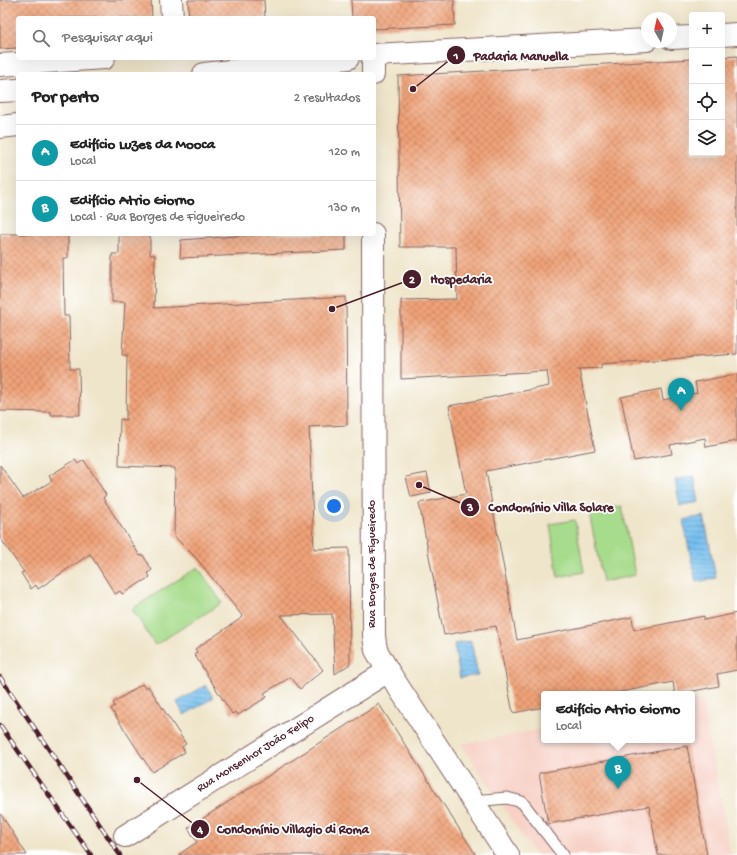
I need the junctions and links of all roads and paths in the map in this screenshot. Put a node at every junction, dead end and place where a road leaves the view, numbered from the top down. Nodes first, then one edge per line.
1 (171, 0) edge
2 (172, 16) edge
3 (737, 34) edge
4 (725, 35) edge
5 (689, 37) edge
6 (677, 38) edge
7 (641, 40) edge
8 (376, 57) edge
9 (74, 60) edge
10 (330, 60) edge
11 (374, 60) edge
12 (0, 65) edge
13 (222, 72) edge
14 (373, 72) edge
15 (16, 90) edge
16 (0, 91) edge
17 (16, 126) edge
18 (0, 127) edge
19 (373, 236) edge
20 (388, 671) junction
21 (473, 801) junction
22 (125, 836) dead end
23 (508, 855) edge
24 (563, 855) edge

1 - 2 street
3 - 4 street
5 - 6 street
7 - 8 street
9 - 12 street
10 - 13 street
11 - 14 street
15 - 16 street
17 - 18 street
19 - 20 street, Rua Borges de Figueiredo
20 - 21 street, Rua Borges de Figueiredo
20 - 22 street, Rua Monsenhor João Felipo
21 - 23 street, Rua Borges de Figueiredo
21 - 24 lane

